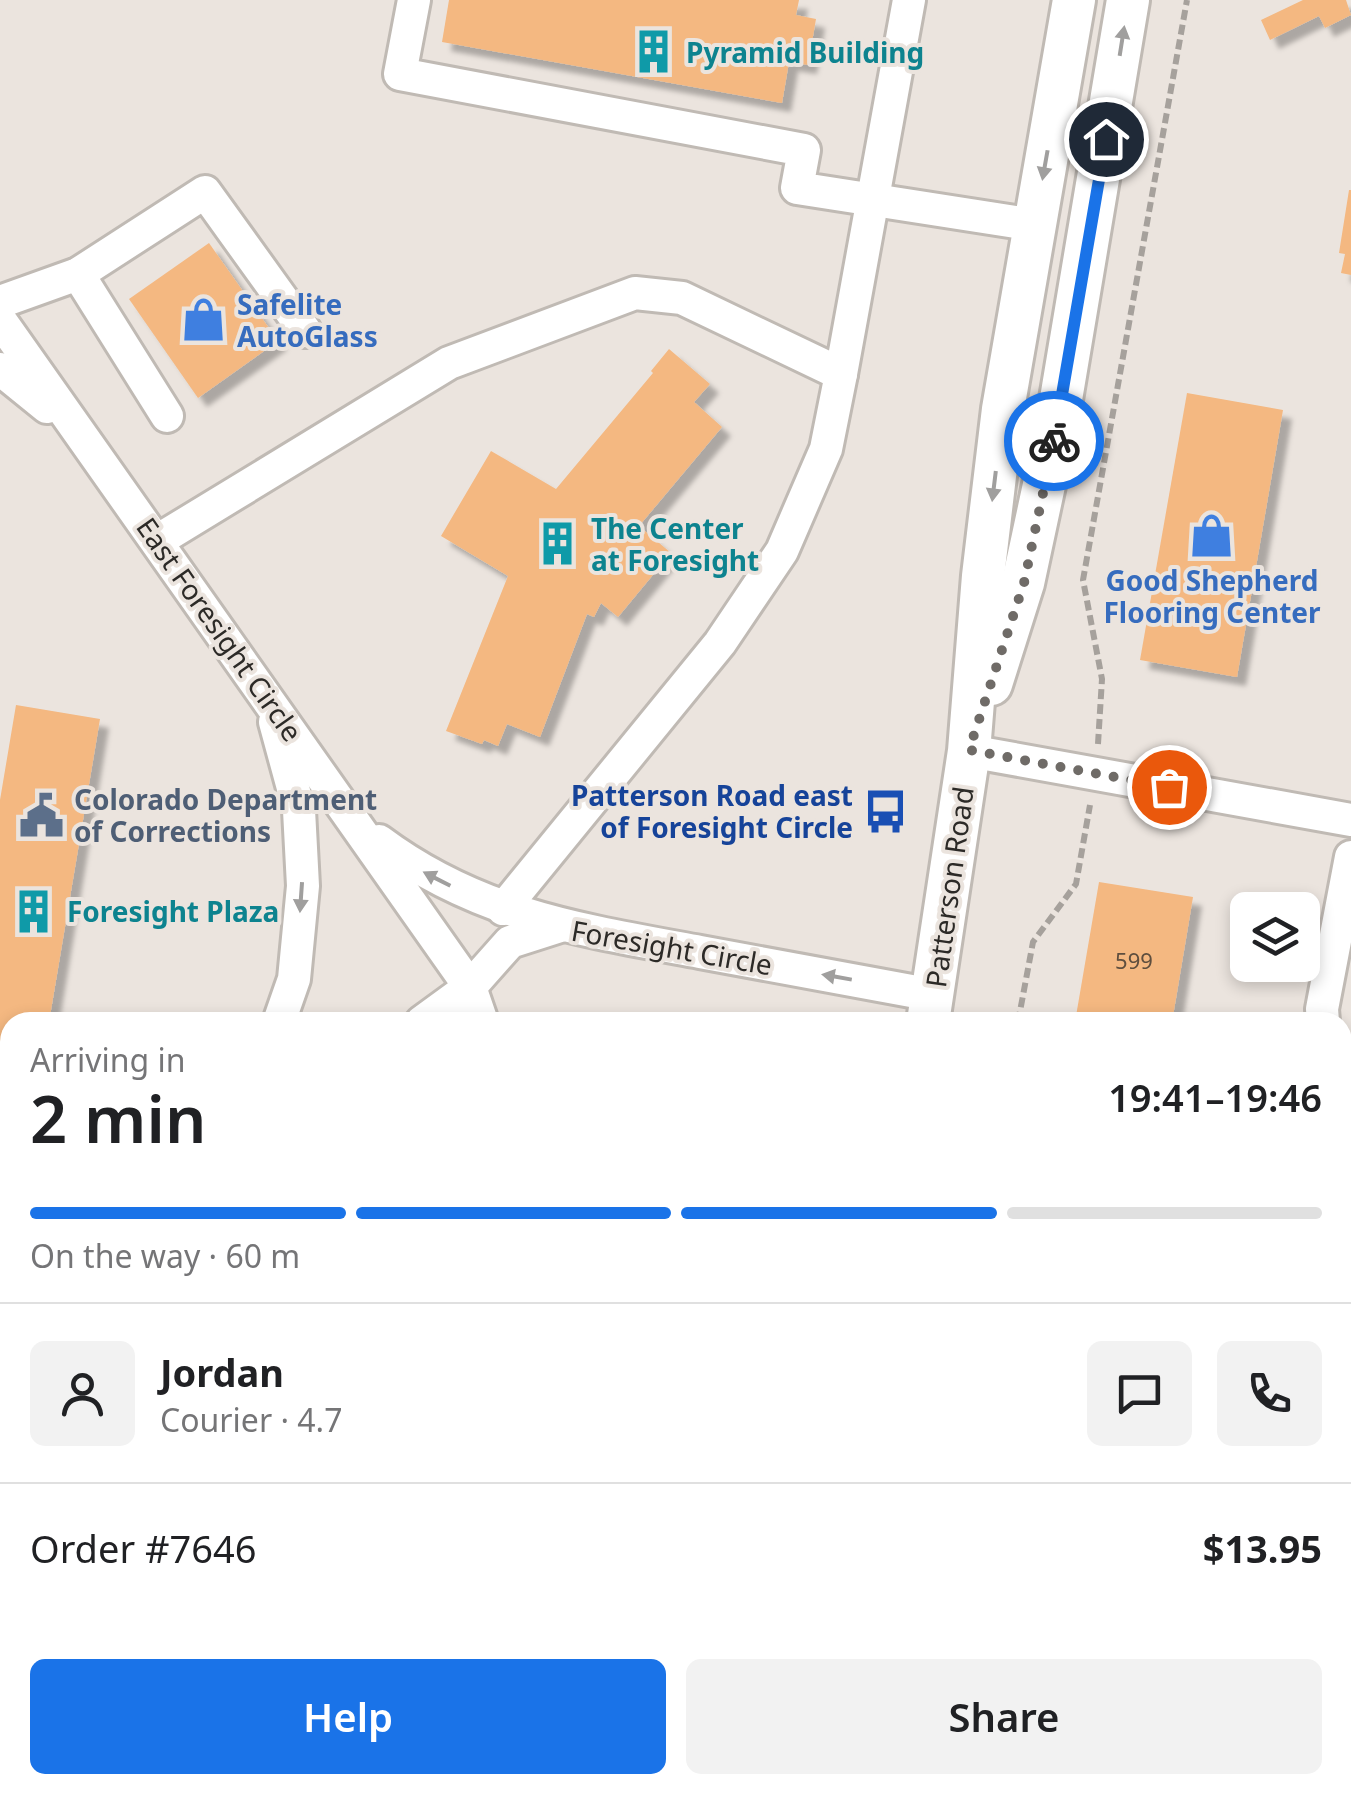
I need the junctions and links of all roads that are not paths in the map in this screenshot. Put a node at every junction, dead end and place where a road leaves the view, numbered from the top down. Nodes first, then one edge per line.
1 (414, 0) edge
2 (910, 0) edge
3 (1074, 0) edge
4 (1128, 0) edge
5 (874, 202) junction
6 (1035, 225) junction
7 (78, 274) junction
8 (0, 302) edge
9 (0, 320) edge
10 (304, 331) dead end
11 (0, 369) edge
12 (841, 374) junction
13 (167, 416) dead end
14 (83, 436) junction
15 (157, 541) junction
16 (269, 698) junction
17 (969, 750) junction
18 (1351, 820) edge
19 (355, 823) junction
20 (1351, 857) edge
21 (503, 908) junction
22 (560, 926) junction
23 (470, 987) junction
24 (930, 1009) edge
25 (282, 1012) edge
26 (436, 1012) edge
27 (479, 1012) edge
28 (1322, 1012) edge

1 - 5 street
2 - 5 street
3 -> 6 main road, Patterson Road
17 -> 4 main road, Patterson Road
5 - 6 street
5 - 12 street
6 -> 17 main road, Patterson Road
7 - 8 street
7 - 10 street
7 - 13 street
9 - 14 street, East Foresight Circle
11 - 14 street, East Foresight Circle
12 - 15 street
12 - 21 street
14 - 15 street, East Foresight Circle
15 - 16 street, East Foresight Circle
16 - 19 street, East Foresight Circle
16 -> 25 street
17 - 18 street
17 - 24 main road, Patterson Road
21 -> 19 street, East Foresight Circle
19 - 23 street, East Foresight Circle
20 - 28 street
21 - 22 street, East Foresight Circle
22 - 23 street, Foresight Circle
24 -> 22 street, Foresight Circle
23 - 26 street, Foresight Circle
23 - 27 street

